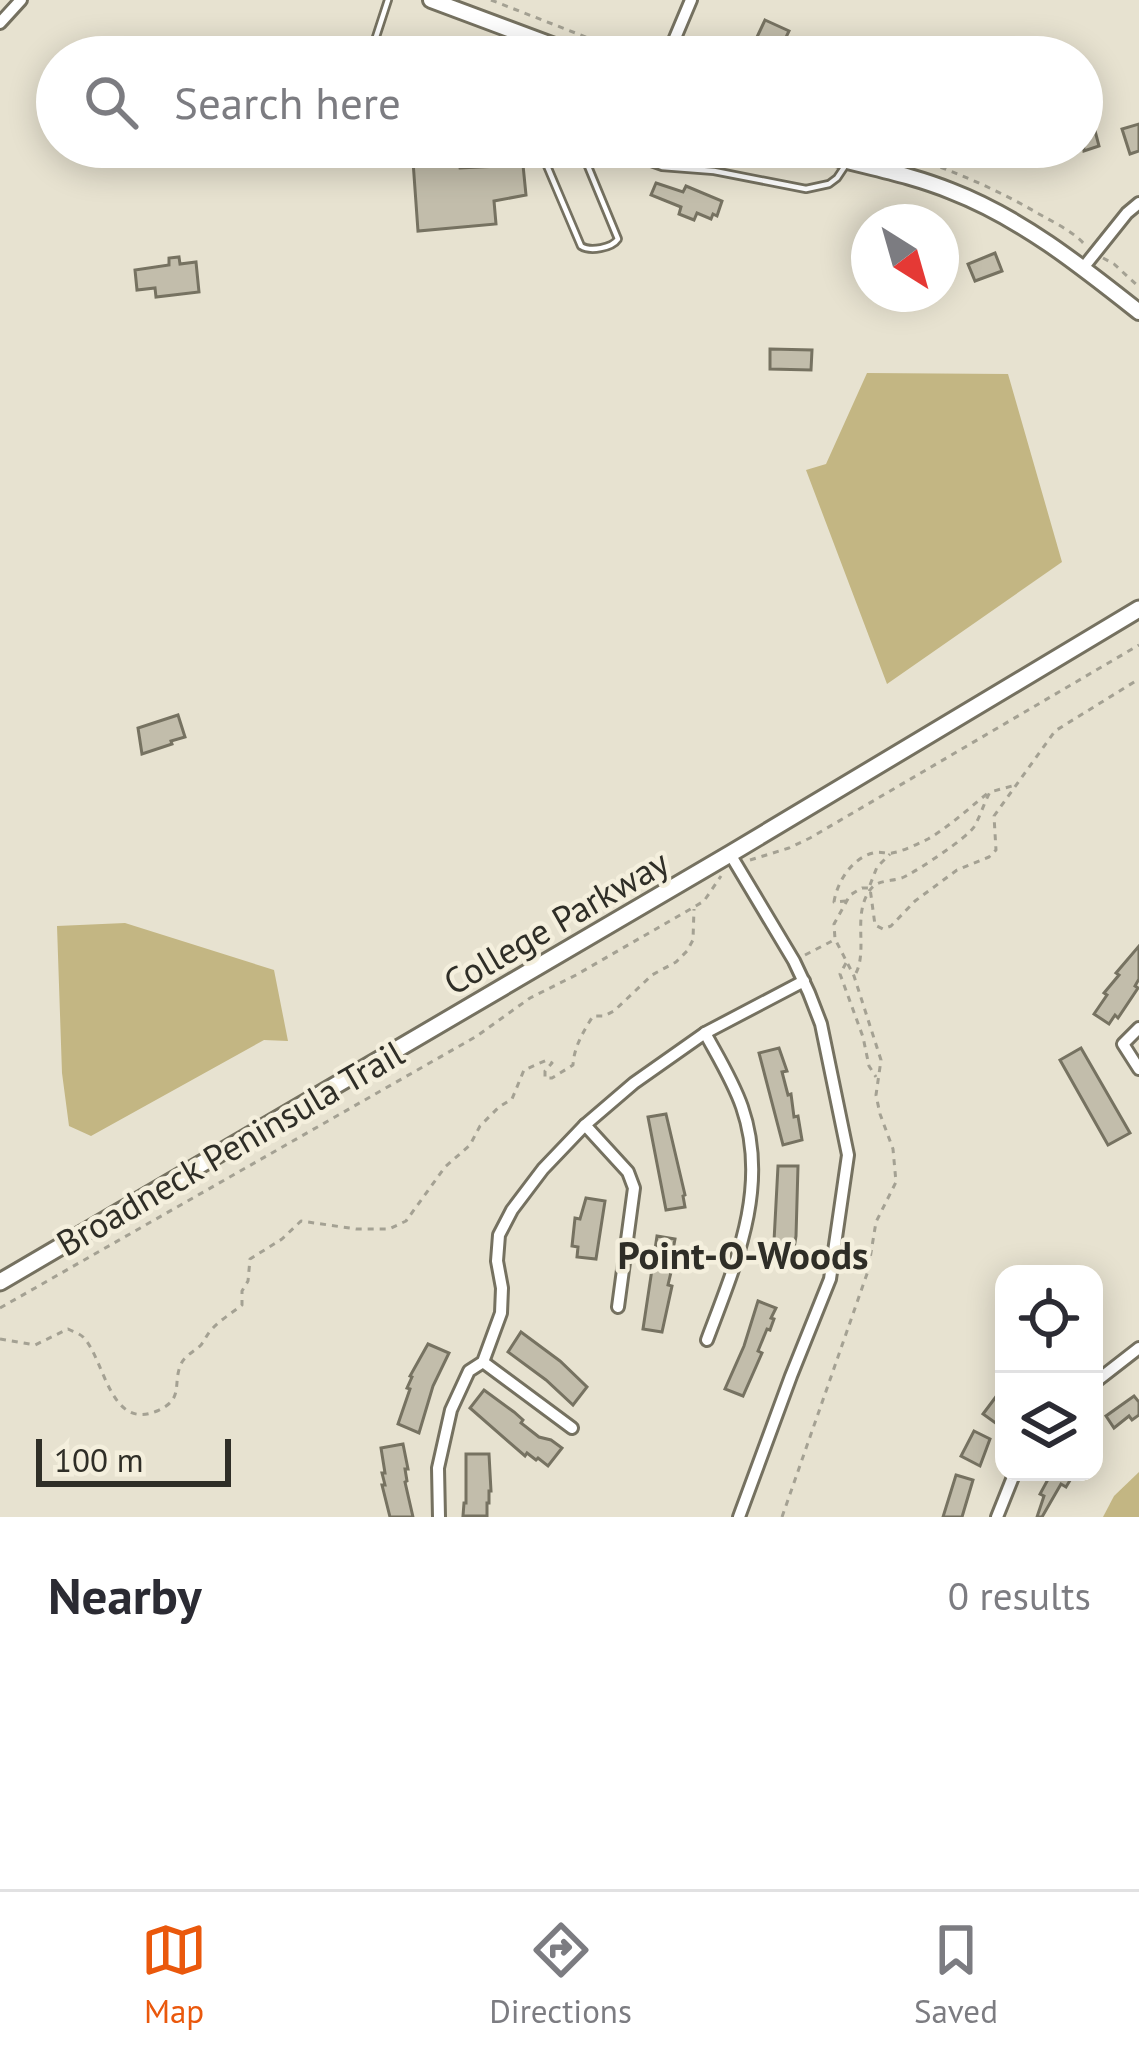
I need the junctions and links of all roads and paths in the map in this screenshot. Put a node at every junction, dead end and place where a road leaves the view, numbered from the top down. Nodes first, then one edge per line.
1 (388, 0) edge
2 (431, 0) edge
3 (490, 0) edge
4 (691, 0) edge
5 (16, 2) edge
6 (0, 23) edge
7 (376, 36) edge
8 (528, 36) edge
9 (585, 36) edge
10 (676, 36) edge
11 (548, 168) edge
12 (589, 168) edge
13 (683, 168) edge
14 (843, 168) edge
15 (881, 168) edge
16 (1139, 203) edge
17 (1083, 268) junction
18 (1139, 312) edge
19 (1139, 609) edge
20 (1139, 645) edge
21 (1139, 679) edge
22 (1014, 786) junction
23 (990, 792) junction
24 (892, 853) junction
25 (730, 854) junction
26 (751, 860) dead end
27 (722, 874) dead end
28 (870, 888) junction
29 (847, 901) junction
30 (694, 907) junction
31 (835, 939) junction
32 (794, 961) junction
33 (847, 961) junction
34 (854, 976) junction
35 (804, 981) junction
36 (1139, 1028) edge
37 (705, 1033) junction
38 (1139, 1070) edge
39 (878, 1080) junction
40 (585, 1125) junction
41 (0, 1282) edge
42 (619, 1306) dead end
43 (0, 1308) edge
44 (0, 1339) edge
45 (707, 1340) dead end
46 (1139, 1348) edge
47 (483, 1362) junction
48 (1103, 1376) edge
49 (572, 1428) dead end
50 (1012, 1481) edge
51 (439, 1517) edge
52 (740, 1517) edge
53 (782, 1517) edge
54 (997, 1517) edge

1 - 7 lane
2 - 8 street
3 - 9 path
4 - 10 street
5 - 6 street
11 - 12 lane
13 - 14 lane
15 - 17 street
16 - 17 street
17 - 18 street
19 - 25 main road, College Parkway
20 - 26 path
21 - 22 path
22 - 23 path
22 - 28 path
23 - 24 path
23 - 28 path
24 - 28 path
24 - 29 path
25 - 32 street
25 - 41 main road, College Parkway
27 - 30 path, Broadneck Peninsula Trail
28 - 29 path
28 - 34 path
29 - 31 path
30 - 43 path, Broadneck Peninsula Trail
30 - 44 path
31 - 32 path
31 - 33 path
32 - 35 street
33 - 34 path
33 - 39 path
34 - 39 path
35 - 37 street
35 - 52 street
36 - 38 street
37 - 40 street
37 - 45 street
39 - 53 path
40 - 42 street
40 - 47 street
46 - 48 street
47 - 49 street
47 - 51 street
50 - 54 street

